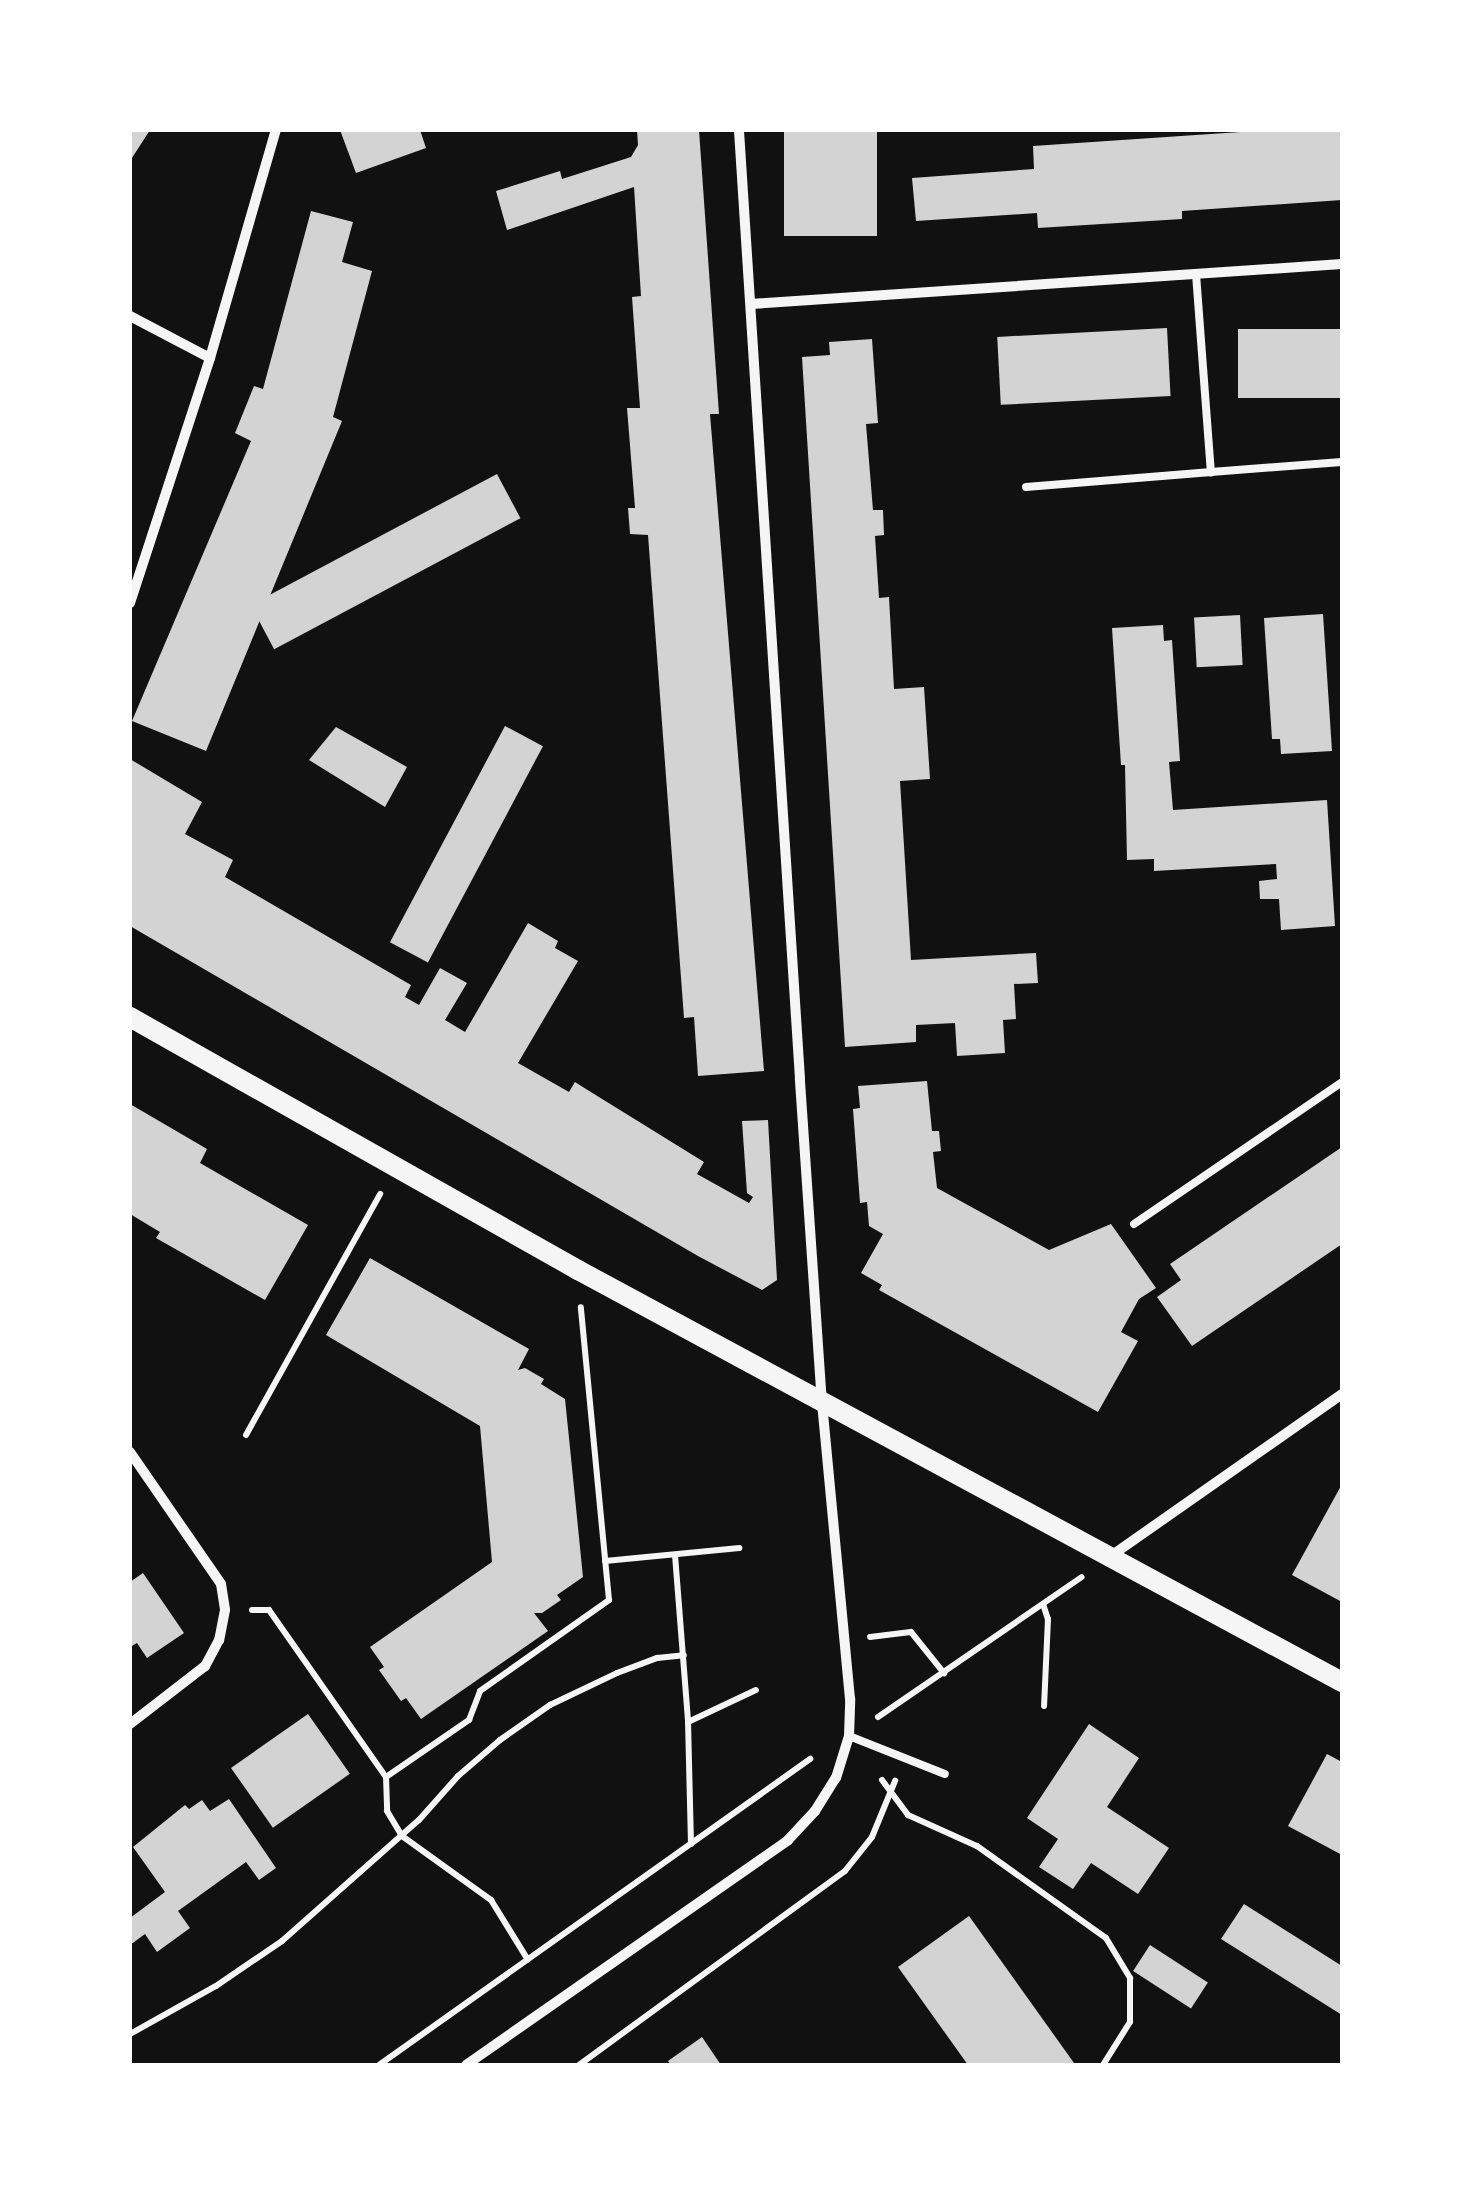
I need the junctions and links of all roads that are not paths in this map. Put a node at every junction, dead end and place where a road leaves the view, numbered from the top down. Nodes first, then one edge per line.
1 (276, 130) edge
2 (740, 130) edge
3 (1342, 264) edge
4 (1196, 274) junction
5 (751, 304) junction
6 (130, 316) edge
7 (210, 358) junction
8 (1342, 462) edge
9 (1212, 472) junction
10 (1026, 487) dead end
11 (130, 603) edge
12 (130, 1017) edge
13 (1342, 1082) edge
14 (1134, 1224) dead end
15 (1342, 1394) edge
16 (822, 1404) junction
17 (130, 1452) edge
18 (1108, 1559) junction
19 (1342, 1682) edge
20 (130, 1724) edge
21 (849, 1736) junction
22 (945, 1774) dead end
23 (466, 2065) edge

1 - 7 street
2 - 5 street
3 - 4 street
4 - 5 street
4 - 9 lane
5 - 16 street
6 - 7 street
7 - 11 street
8 - 9 lane
9 - 10 lane
12 - 16 main road
13 - 14 lane
15 - 18 street
16 - 18 main road
16 - 21 street
17 - 20 street
18 - 19 main road
21 - 22 lane
21 - 23 street

